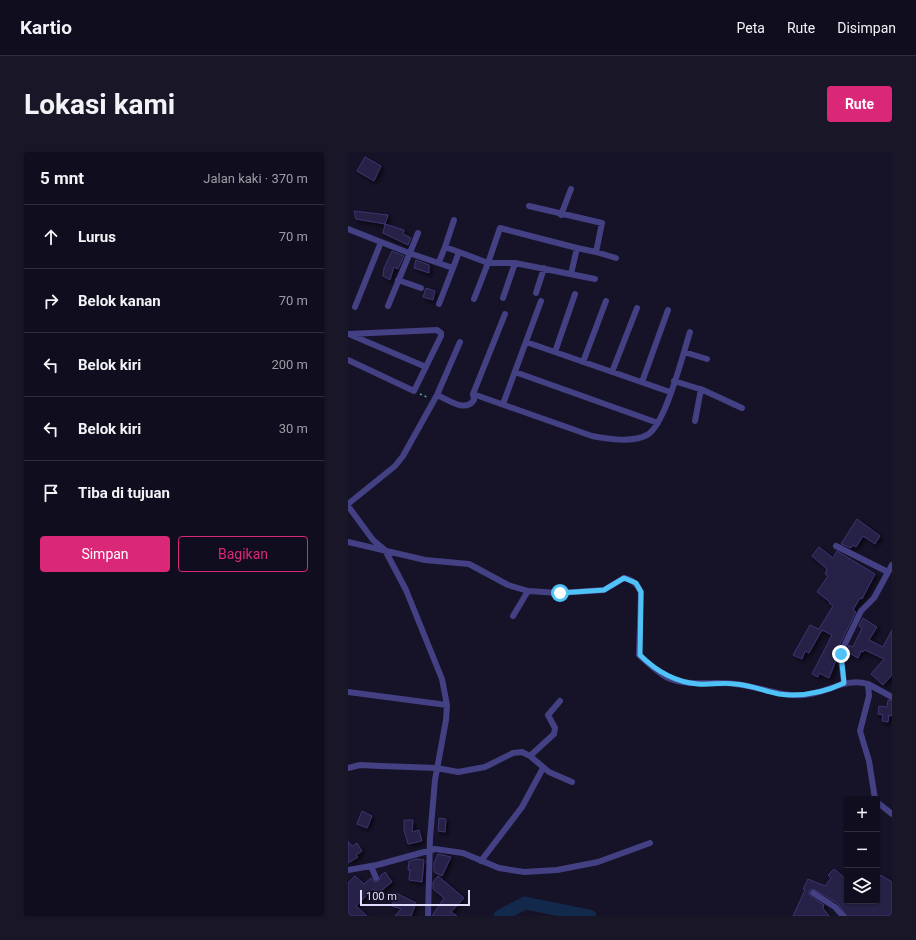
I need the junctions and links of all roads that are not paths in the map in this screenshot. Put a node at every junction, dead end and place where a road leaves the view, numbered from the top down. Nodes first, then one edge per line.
1 (571, 189) dead end
2 (529, 206) dead end
3 (562, 214) junction
4 (454, 220) dead end
5 (348, 228) edge
6 (418, 233) dead end
7 (381, 242) junction
8 (445, 247) junction
9 (577, 248) junction
10 (460, 252) junction
11 (596, 252) junction
12 (409, 253) junction
13 (616, 258) dead end
14 (439, 262) junction
15 (488, 263) junction
16 (516, 263) junction
17 (453, 268) junction
18 (544, 268) junction
19 (571, 274) junction
20 (595, 279) dead end
21 (398, 280) junction
22 (421, 288) dead end
23 (536, 293) dead end
24 (575, 294) dead end
25 (474, 298) dead end
26 (503, 298) dead end
27 (541, 301) dead end
28 (606, 301) dead end
29 (439, 304) dead end
30 (388, 306) dead end
31 (355, 307) dead end
32 (637, 308) dead end
33 (668, 310) dead end
34 (505, 314) dead end
35 (690, 332) dead end
36 (348, 334) edge
37 (460, 342) dead end
38 (526, 342) junction
39 (555, 352) junction
40 (684, 352) junction
41 (707, 359) dead end
42 (348, 360) edge
43 (583, 362) junction
44 (426, 367) junction
45 (515, 372) junction
46 (612, 372) junction
47 (642, 382) junction
48 (674, 382) junction
49 (701, 389) junction
50 (670, 392) junction
51 (473, 394) junction
52 (436, 398) junction
53 (502, 404) junction
54 (742, 408) dead end
55 (695, 421) dead end
56 (658, 422) junction
57 (348, 505) edge
58 (348, 542) edge
59 (836, 546) dead end
60 (383, 549) junction
61 (892, 565) edge
62 (888, 572) junction
63 (528, 591) junction
64 (513, 616) dead end
65 (844, 683) junction
66 (868, 684) junction
67 (348, 692) edge
68 (892, 697) edge
69 (560, 701) dead end
70 (447, 705) junction
71 (530, 756) junction
72 (348, 768) edge
73 (437, 768) junction
74 (543, 768) junction
75 (572, 782) dead end
76 (875, 796) edge
77 (880, 804) edge
78 (892, 814) edge
79 (650, 843) dead end
80 (430, 848) junction
81 (481, 861) junction
82 (371, 866) junction
83 (348, 870) edge
84 (376, 878) dead end
85 (813, 893) dead end
86 (428, 916) edge
87 (843, 916) edge

1 - 3 street
2 - 3 street
3 - 11 street
4 - 8 street
5 - 7 street
6 - 12 street
7 - 12 street
7 - 31 street
8 - 10 street
8 - 14 street
9 - 11 street
9 - 15 street
9 - 19 street
10 - 15 street
10 - 17 street
11 - 13 street
12 - 14 street
12 - 21 street
14 - 17 street
15 - 16 street
15 - 25 street
16 - 18 street
16 - 26 street
17 - 29 street
18 - 19 street
18 - 23 street
19 - 20 street
21 - 22 street
21 - 30 street
24 - 39 street
27 - 38 street
28 - 43 street
32 - 46 street
33 - 47 street
34 - 51 street
35 - 40 street
36 - 44 street
36 - 44 street
37 - 52 street
38 - 39 street
38 - 45 street
39 - 43 street
40 - 41 street
40 - 48 street
42 - 44 street
43 - 46 street
45 - 53 street
45 - 56 street
46 - 47 street
47 - 50 street
48 - 49 street
48 - 50 street
49 - 54 street
49 - 55 street
50 - 56 street
51 - 52 street
51 - 53 street
52 - 57 street
53 - 56 street
57 - 60 street
58 - 60 street
59 - 62 street
60 - 63 street
60 - 70 street
61 - 62 street
62 - 65 street
63 - 64 street
63 - 65 street
65 - 66 street
66 - 68 street
66 - 76 street
67 - 70 street
69 - 71 street
70 - 73 street
71 - 73 street
71 - 74 street
72 - 73 street
73 - 80 street
74 - 75 street
74 - 81 street
77 - 78 street
79 - 81 street
80 - 81 street
80 - 82 street
80 - 86 street
82 - 83 street
82 - 84 street
85 - 87 street

